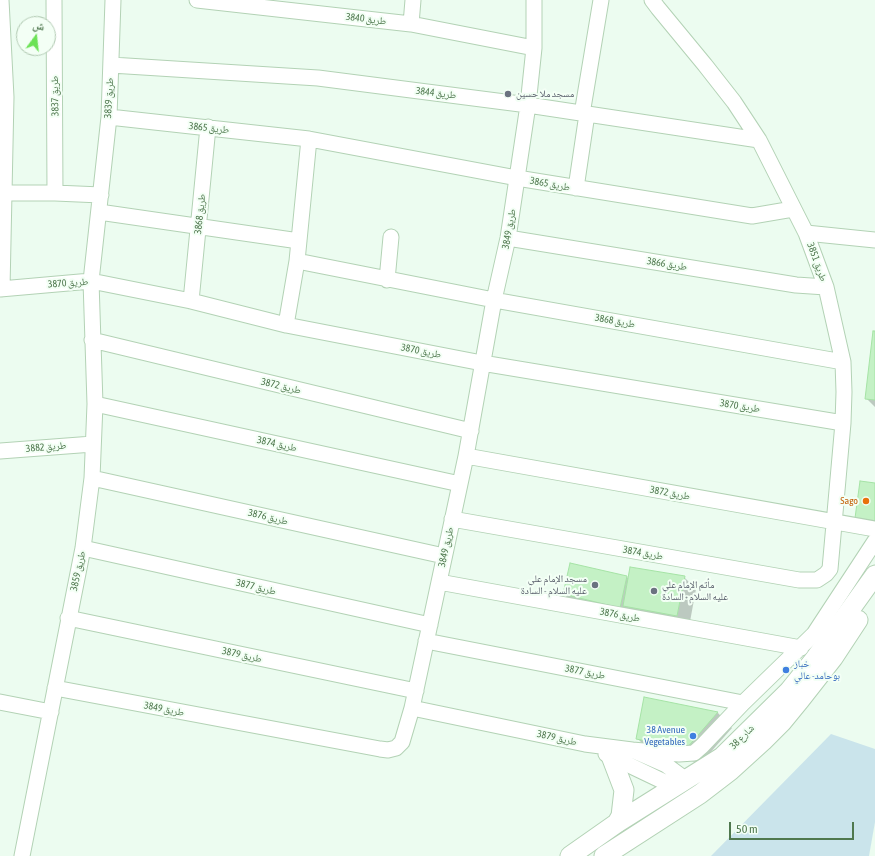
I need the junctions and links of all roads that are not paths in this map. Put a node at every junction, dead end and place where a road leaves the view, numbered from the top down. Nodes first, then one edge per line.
1 (1, 0) edge
2 (54, 0) edge
3 (113, 0) edge
4 (197, 0) edge
5 (413, 0) edge
6 (534, 0) edge
7 (601, 0) edge
8 (652, 0) edge
9 (307, 6) edge
10 (411, 24) junction
11 (534, 48) junction
12 (111, 65) junction
13 (3, 97) edge
14 (528, 105) junction
15 (585, 114) junction
16 (109, 117) junction
17 (208, 127) junction
18 (309, 140) junction
19 (759, 140) junction
20 (518, 178) junction
21 (576, 188) junction
22 (2, 193) edge
23 (55, 193) junction
24 (101, 195) junction
25 (793, 210) junction
26 (99, 212) junction
27 (199, 226) junction
28 (806, 233) junction
29 (391, 237) dead end
30 (508, 238) junction
31 (875, 240) edge
32 (299, 241) junction
33 (297, 262) junction
34 (387, 280) junction
35 (91, 281) junction
36 (826, 287) junction
37 (1, 289) edge
38 (494, 300) junction
39 (192, 301) junction
40 (286, 325) junction
41 (92, 340) junction
42 (843, 362) junction
43 (482, 363) junction
44 (95, 404) junction
45 (843, 423) junction
46 (471, 431) junction
47 (93, 444) junction
48 (0, 451) edge
49 (466, 456) junction
50 (92, 478) junction
51 (460, 484) junction
52 (452, 519) junction
53 (834, 522) junction
54 (875, 529) edge
55 (875, 541) edge
56 (82, 548) junction
57 (444, 556) junction
58 (830, 569) joint
59 (875, 575) edge
60 (439, 582) junction
61 (875, 596) edge
62 (68, 618) junction
63 (430, 625) junction
64 (426, 641) junction
65 (801, 648) junction
66 (55, 688) junction
67 (416, 691) junction
68 (0, 702) edge
69 (743, 703) junction
70 (412, 708) junction
71 (51, 712) junction
72 (585, 744) junction
73 (632, 750) junction
74 (611, 756) junction
75 (722, 757) junction
76 (687, 791) junction
77 (617, 823) junction
78 (22, 856) edge
79 (570, 856) edge
80 (604, 856) edge

1 - 13 street
2 - 23 street, طريق 3837
3 - 12 street, طريق 3839
4 - 9 street, طريق 3840
5 - 10 street
6 - 11 street, طريق 3849
7 - 15 street
8 - 19 street, طريق 3851
9 - 10 street, طريق 3840
10 - 11 street, طريق 3840
11 - 14 street, طريق 3849
12 - 14 street, طريق 3844
12 - 16 street, طريق 3839
13 - 22 street
14 - 15 street, طريق 3844
14 - 20 street, طريق 3849
15 - 19 street, طريق 3844
15 - 21 street
16 - 17 street, طريق 3865
16 - 24 street, طريق 3839
17 - 18 street, طريق 3865
17 - 27 street, طريق 3868
18 - 20 street, طريق 3865
18 - 32 street
19 - 25 street, طريق 3851
20 - 21 street, طريق 3865
20 - 30 street, طريق 3849
21 - 25 street, طريق 3865
22 - 23 street
22 - 37 street
23 - 24 street
24 - 26 street, طريق 3839
25 - 28 street, طريق 3851
26 - 27 street
26 - 35 street, طريق 3839
27 - 32 street
27 - 39 street, طريق 3868
28 - 31 street
28 - 36 street, طريق 3851
29 - 34 street
30 - 36 street, طريق 3866
30 - 38 street, طريق 3849
32 - 33 street
33 - 34 street, طريق 3868
33 - 40 street
34 - 38 street, طريق 3868
35 - 37 street, طريق 3870
35 - 39 street, طريق 3870
35 - 41 street, طريق 3859
36 - 42 street, طريق 3851
38 - 42 street, طريق 3868
38 - 43 street, طريق 3849
39 - 40 street, طريق 3870
40 - 43 street, طريق 3870
41 - 44 street, طريق 3859
41 - 46 street, طريق 3872
42 - 45 street, طريق 3851
43 - 45 street, طريق 3870
43 - 46 street, طريق 3849
44 - 47 street, طريق 3859
44 - 51 street, طريق 3874
45 - 53 street, طريق 3851
46 - 49 street, طريق 3849
47 - 48 street, طريق 3882
47 - 50 street, طريق 3859
49 - 51 street, طريق 3849
49 - 53 street, طريق 3872
50 - 56 street, طريق 3859
50 - 57 street, طريق 3876
51 - 52 street, طريق 3849
52 - 57 street, طريق 3849
52 - 58 street, طريق 3874
53 - 54 street, طريق 3872
53 - 58 street, طريق 3851
55 - 65 street
56 - 62 street, طريق 3859
56 - 63 street, طريق 3877
57 - 60 street, طريق 3849
59 - 75 street, شارع 38
60 - 63 street, طريق 3849
60 - 65 street, طريق 3876
61 - 76 street, شارع 38
62 - 66 street, طريق 3859
62 - 67 street, طريق 3879
63 - 64 street, طريق 3849
64 - 67 street, طريق 3849
64 - 69 street, طريق 3877
65 - 69 street
66 - 70 street, طريق 3849
66 - 71 street, طريق 3859
67 - 70 street, طريق 3849
68 - 71 street
69 - 73 street
69 - 75 street
70 - 72 street, طريق 3879
71 - 78 street, طريق 3859
72 - 73 street
72 - 74 street
73 - 76 street
74 - 76 street
74 - 77 street
75 - 76 street, شارع 38
76 - 77 street, شارع 38
76 - 80 street, شارع 38
77 - 79 street, شارع 38

